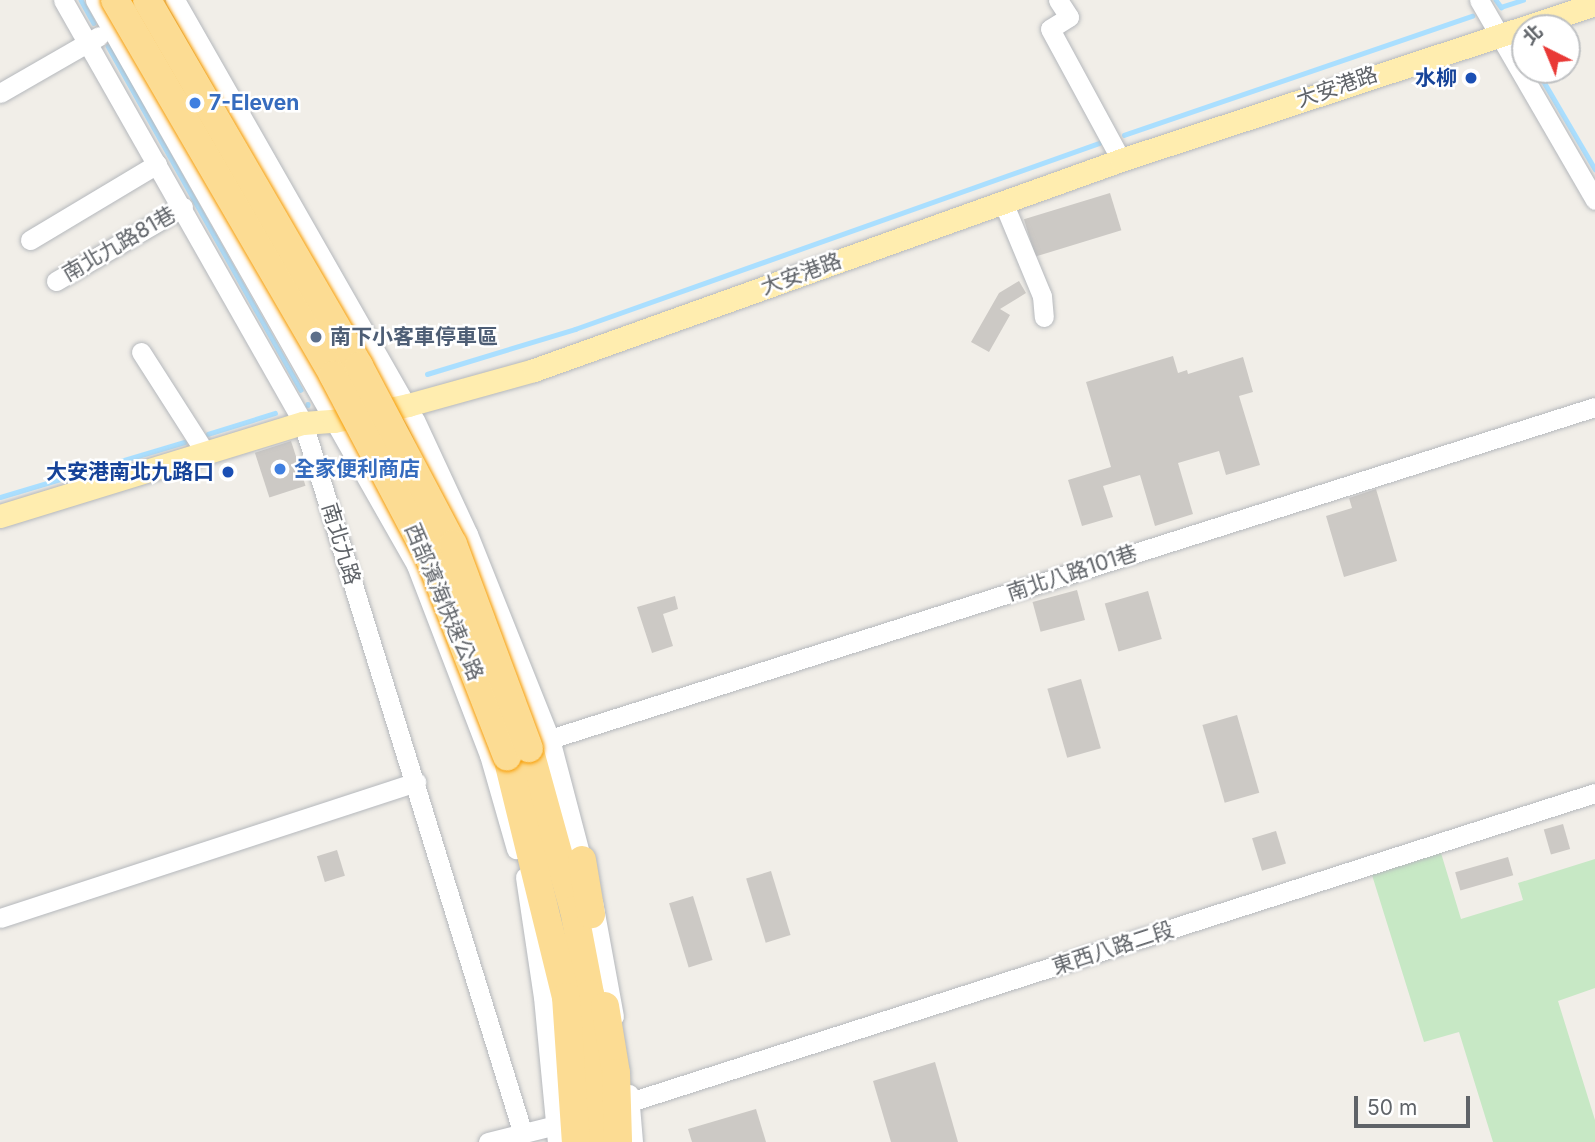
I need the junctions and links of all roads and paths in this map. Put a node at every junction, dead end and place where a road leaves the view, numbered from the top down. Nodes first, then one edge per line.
1 (63, 0) edge
2 (94, 0) edge
3 (116, 0) edge
4 (147, 0) edge
5 (175, 0) edge
6 (1058, 0) edge
7 (1479, 0) edge
8 (1595, 4) edge
9 (111, 29) junction
10 (1497, 34) junction
11 (87, 41) junction
12 (0, 93) edge
13 (1121, 160) junction
14 (157, 164) junction
15 (1595, 200) edge
16 (1003, 202) junction
17 (183, 207) junction
18 (30, 240) dead end
19 (56, 281) dead end
20 (1044, 317) dead end
21 (141, 352) dead end
22 (408, 405) junction
23 (1595, 407) edge
24 (334, 421) junction
25 (303, 423) junction
26 (205, 452) junction
27 (0, 516) edge
28 (529, 748) junction
29 (416, 782) junction
30 (1595, 793) edge
31 (582, 860) junction
32 (528, 890) joint
33 (0, 918) edge
34 (578, 996) junction
35 (630, 1102) junction
36 (522, 1131) junction
37 (563, 1138) edge
38 (488, 1142) edge
39 (595, 1142) edge
40 (618, 1142) edge
41 (633, 1142) edge

1 - 11 street, 南北九路
2 - 9 street
3 - 28 highway, 西部濱海快速公路, bridge
4 - 28 highway, 西部濱海快速公路, bridge
5 - 22 street
6 - 13 street
7 - 10 street
8 - 10 main road, 大安港路
9 - 11 street
9 - 24 street
10 - 13 main road, 大安港路
10 - 15 street
11 - 12 street
11 - 14 street, 南北九路
13 - 16 main road, 大安港路
14 - 17 street, 南北九路
14 - 18 street
16 - 20 street
16 - 22 main road, 大安港路
17 - 19 street, 南北九路81巷
17 - 25 street, 南北九路
21 - 26 street
22 - 24 main road, 大安港路
22 - 28 street
23 - 28 street, 南北八路101巷
24 - 25 main road, 大安港路
24 - 32 street
25 - 26 main road, 大安港路
25 - 29 street, 南北九路
26 - 27 main road, 大安港路
28 - 31 street
28 - 34 highway, 西部濱海快速公路
29 - 33 street
29 - 36 street, 南北九路
30 - 35 street, 東西八路二段
31 - 35 street
31 - 40 highway
32 - 37 highway
34 - 37 highway, 西部濱海快速公路
34 - 39 highway, 西部濱海快速公路
35 - 41 street
36 - 37 street
36 - 38 street

